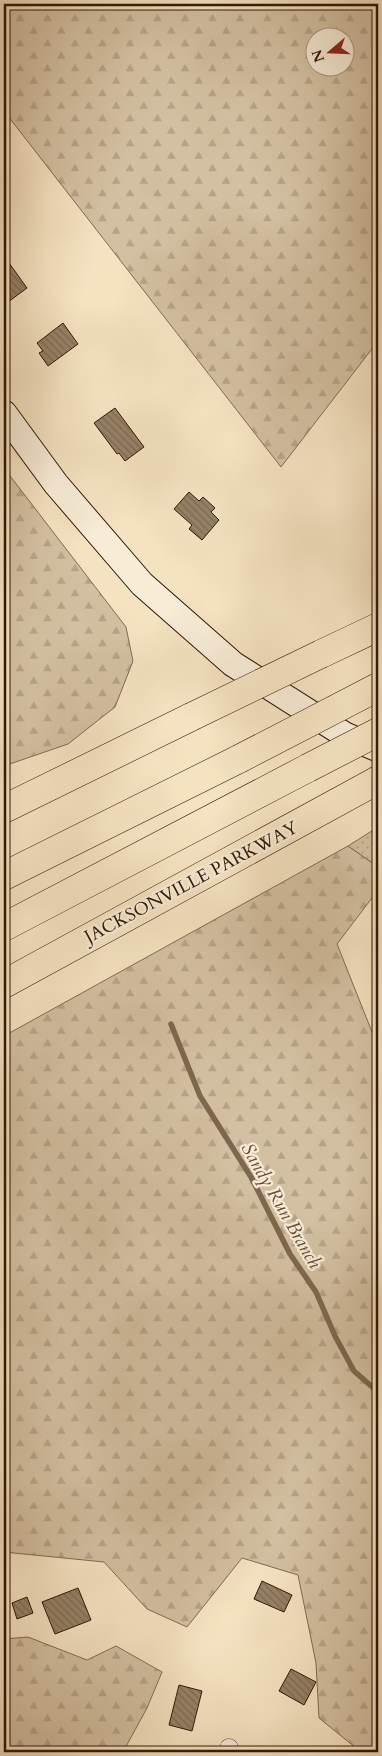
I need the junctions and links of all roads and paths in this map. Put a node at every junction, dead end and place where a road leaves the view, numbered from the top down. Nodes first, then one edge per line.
1 (4, 413) edge
2 (378, 627) edge
3 (378, 687) edge
4 (378, 732) edge
5 (378, 749) edge
6 (378, 780) edge
7 (4, 809) edge
8 (4, 876) edge
9 (4, 927) edge
10 (4, 984) edge

1 - 5 main road
2 - 7 highway, bridge
3 - 8 highway, bridge
4 - 9 highway, bridge
6 - 10 highway, JACKSONVILLE PARKWAY

